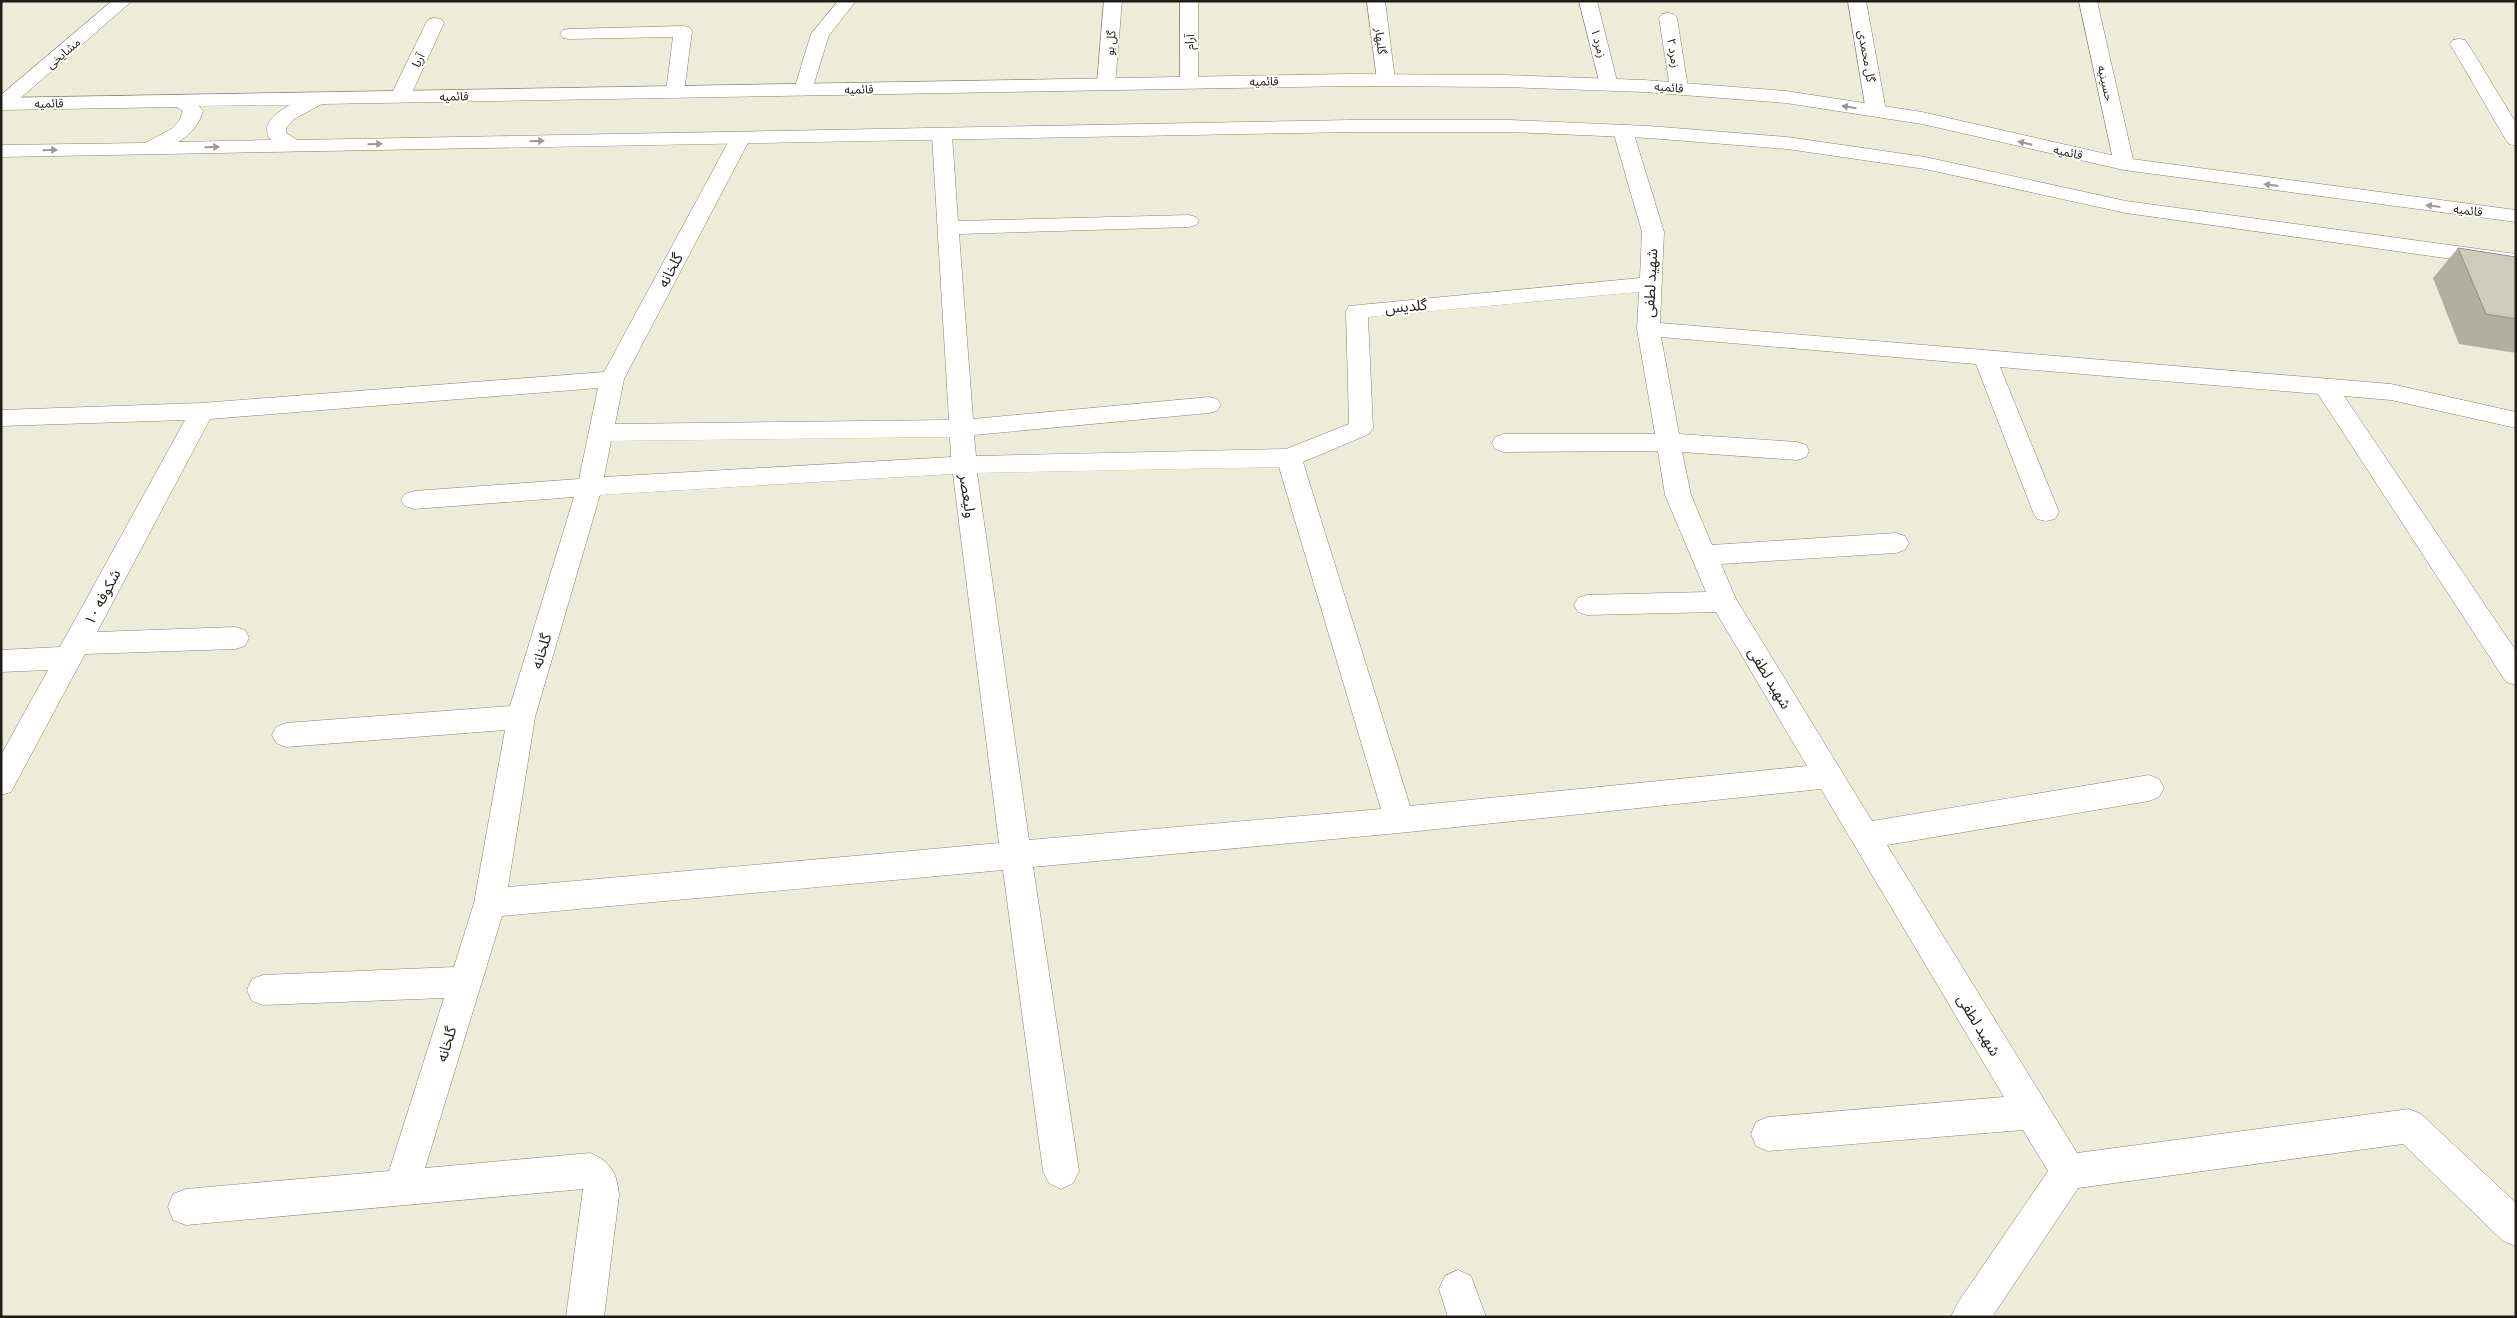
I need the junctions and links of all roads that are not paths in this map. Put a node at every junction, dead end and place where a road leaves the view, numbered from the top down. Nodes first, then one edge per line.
1 (123, 1) edge
2 (847, 1) edge
3 (1114, 1) edge
4 (1189, 1) edge
5 (1376, 1) edge
6 (1588, 1) edge
7 (1857, 1) edge
8 (2088, 1) edge
9 (1668, 18) dead end
10 (435, 23) dead end
11 (569, 34) dead end
12 (2459, 44) dead end
13 (1386, 80) junction
14 (1189, 83) junction
15 (1106, 84) junction
16 (1609, 84) junction
17 (1679, 88) junction
18 (803, 90) junction
19 (675, 92) junction
20 (400, 97) junction
21 (326, 98) junction
22 (180, 101) junction
23 (2, 104) edge
24 (1876, 111) junction
25 (1623, 131) junction
26 (942, 135) junction
27 (741, 137) junction
28 (2516, 140) edge
29 (294, 146) junction
30 (142, 148) junction
31 (1, 151) edge
32 (2124, 164) junction
33 (2516, 216) edge
34 (1189, 221) dead end
35 (949, 228) junction
36 (2516, 261) edge
37 (1650, 284) junction
38 (1648, 329) junction
39 (1985, 358) junction
40 (612, 379) junction
41 (2326, 387) junction
42 (1209, 405) dead end
43 (202, 411) junction
44 (1, 418) edge
45 (2516, 420) edge
46 (961, 428) junction
47 (602, 434) junction
48 (1668, 442) junction
49 (1504, 443) dead end
50 (1797, 451) dead end
51 (1289, 458) junction
52 (964, 466) junction
53 (590, 487) junction
54 (414, 500) dead end
55 (2046, 512) dead end
56 (1896, 543) dead end
57 (1704, 555) junction
58 (1724, 602) junction
59 (1588, 605) dead end
60 (235, 638) dead end
61 (73, 651) junction
62 (1, 661) edge
63 (2516, 674) edge
64 (521, 717) junction
65 (286, 735) dead end
66 (1829, 776) junction
67 (1, 783) edge
68 (2149, 788) dead end
69 (1399, 820) junction
70 (1865, 835) junction
71 (1016, 855) junction
72 (490, 904) junction
73 (466, 982) junction
74 (263, 990) dead end
75 (2032, 1112) junction
76 (1768, 1134) dead end
77 (1061, 1170) dead end
78 (2068, 1172) junction
79 (401, 1188) junction
80 (186, 1207) dead end
81 (2516, 1228) edge
82 (585, 1317) edge
83 (1970, 1317) edge

1 - 23 street, مشایخی
2 - 18 street
3 - 15 street, گل بو
4 - 14 street, آرام
5 - 13 street, گلبهار
6 - 16 street, زمرد ۱
7 - 24 street, گل محمدی
8 - 32 street, حسینیه
9 - 17 street, زمرد ۲
10 - 20 street, آریا
11 - 19 street
12 - 28 street
13 - 14 street, قائمیه
13 - 16 street, قائمیه
14 - 15 street, قائمیه
15 - 18 street, قائمیه
16 - 17 street, قائمیه
24 -> 17 street, قائمیه
18 - 19 street, قائمیه
19 - 20 street, قائمیه
20 - 21 street, قائمیه
21 - 22 street, قائمیه
21 - 29 street
22 - 23 street, قائمیه
22 - 30 street
32 -> 24 street, قائمیه
25 - 26 street
25 - 36 street
25 - 37 street, شهید لطفی
26 - 27 street
26 - 35 street, ولیعصر
29 -> 27 street
27 - 40 street, گلخانه
30 -> 29 street
31 -> 30 street
33 -> 32 street, قائمیه
34 - 35 street
35 - 46 street, ولیعصر
37 - 38 street, شهید لطفی
37 - 51 street, گلدیس
38 - 39 street
38 - 48 street, شهید لطفی
39 - 41 street
39 - 55 street
40 - 43 street
40 - 47 street, گلخانه
41 - 45 street
41 - 63 street
42 - 46 street
43 - 44 street
43 - 61 street, شکوفه ۱۰
46 - 47 street
46 - 52 street, ولیعصر
47 - 53 street, گلخانه
48 - 49 street
48 - 50 street
48 - 57 street, شهید لطفی
51 - 52 street
51 - 69 street
52 - 53 street
52 - 71 street, ولیعصر
53 - 54 street
53 - 64 street, گلخانه
56 - 57 street
57 - 58 street, شهید لطفی
58 - 59 street
58 - 66 street, شهید لطفی
60 - 61 street
61 - 62 street
61 - 67 street, شکوفه ۱۰
64 - 65 street
64 - 72 street, گلخانه
66 - 69 street
66 - 70 street, شهید لطفی
68 - 70 street
69 - 71 street
70 - 75 street, شهید لطفی
71 - 72 street
71 - 77 street, ولیعصر
72 - 73 street, گلخانه
73 - 74 street
73 - 79 street, گلخانه
75 - 76 street
75 - 78 street, شهید لطفی
78 - 81 street
78 - 83 street
79 - 80 street
79 - 82 street

